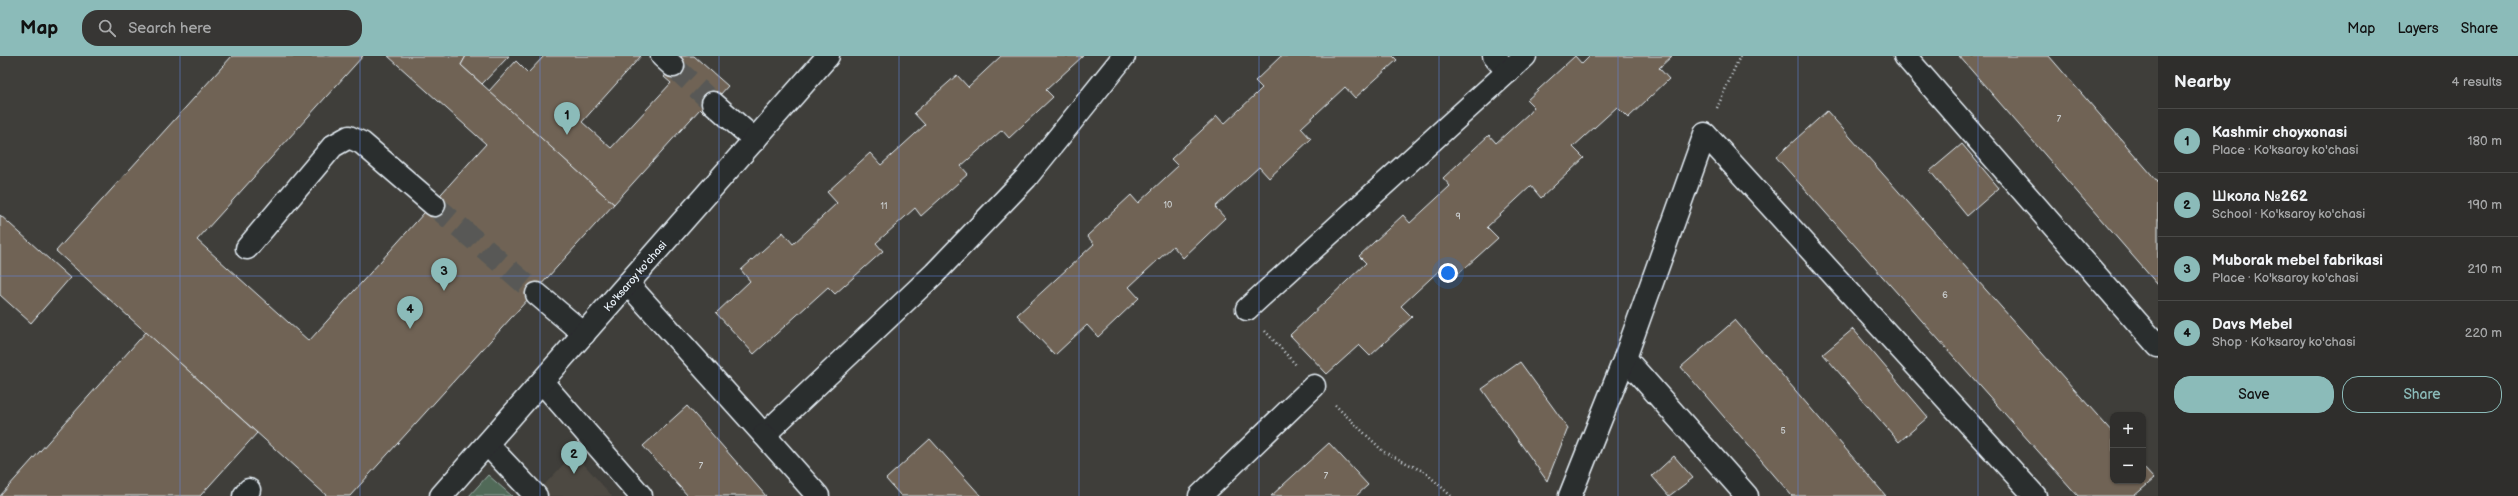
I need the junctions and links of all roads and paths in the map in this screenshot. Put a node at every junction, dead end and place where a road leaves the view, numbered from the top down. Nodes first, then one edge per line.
1 (828, 56) edge
2 (1124, 56) edge
3 (1525, 56) edge
4 (1740, 56) edge
5 (1905, 56) edge
6 (1501, 64) edge
7 (713, 103) tunnel mouth
8 (1705, 134) junction
9 (755, 140) junction
10 (434, 205) tunnel mouth
11 (247, 248) dead end
12 (628, 284) junction
13 (537, 294) tunnel mouth
14 (1246, 309) joint
15 (584, 334) junction
16 (2158, 346) edge
17 (1625, 358) junction
18 (542, 382) junction
19 (1314, 386) junction
20 (764, 435) junction
21 (487, 444) junction
22 (441, 496) edge
23 (536, 496) edge
24 (641, 496) edge
25 (818, 496) edge
26 (1200, 496) edge
27 (1451, 496) edge
28 (1570, 496) edge
29 (1747, 496) edge
30 (2035, 496) edge

1 - 9 street, Ko'ksaroy ko'chasi
2 - 20 street
3 - 6 street
4 - 8 path
5 - 16 street
6 - 14 street
7 - 9 street
8 - 17 street
8 - 30 street
9 - 12 street, Ko'ksaroy ko'chasi
10 - 11 street
12 - 15 street, Ko'ksaroy ko'chasi
12 - 20 street
13 - 15 street
14 - 19 path
15 - 18 street, Ko'ksaroy ko'chasi
17 - 28 street
17 - 29 street
18 - 21 street, Ko'ksaroy ko'chasi
18 - 24 street
19 - 26 street
19 - 27 path
20 - 25 street
21 - 22 street, Ko'ksaroy ko'chasi
21 - 23 street

